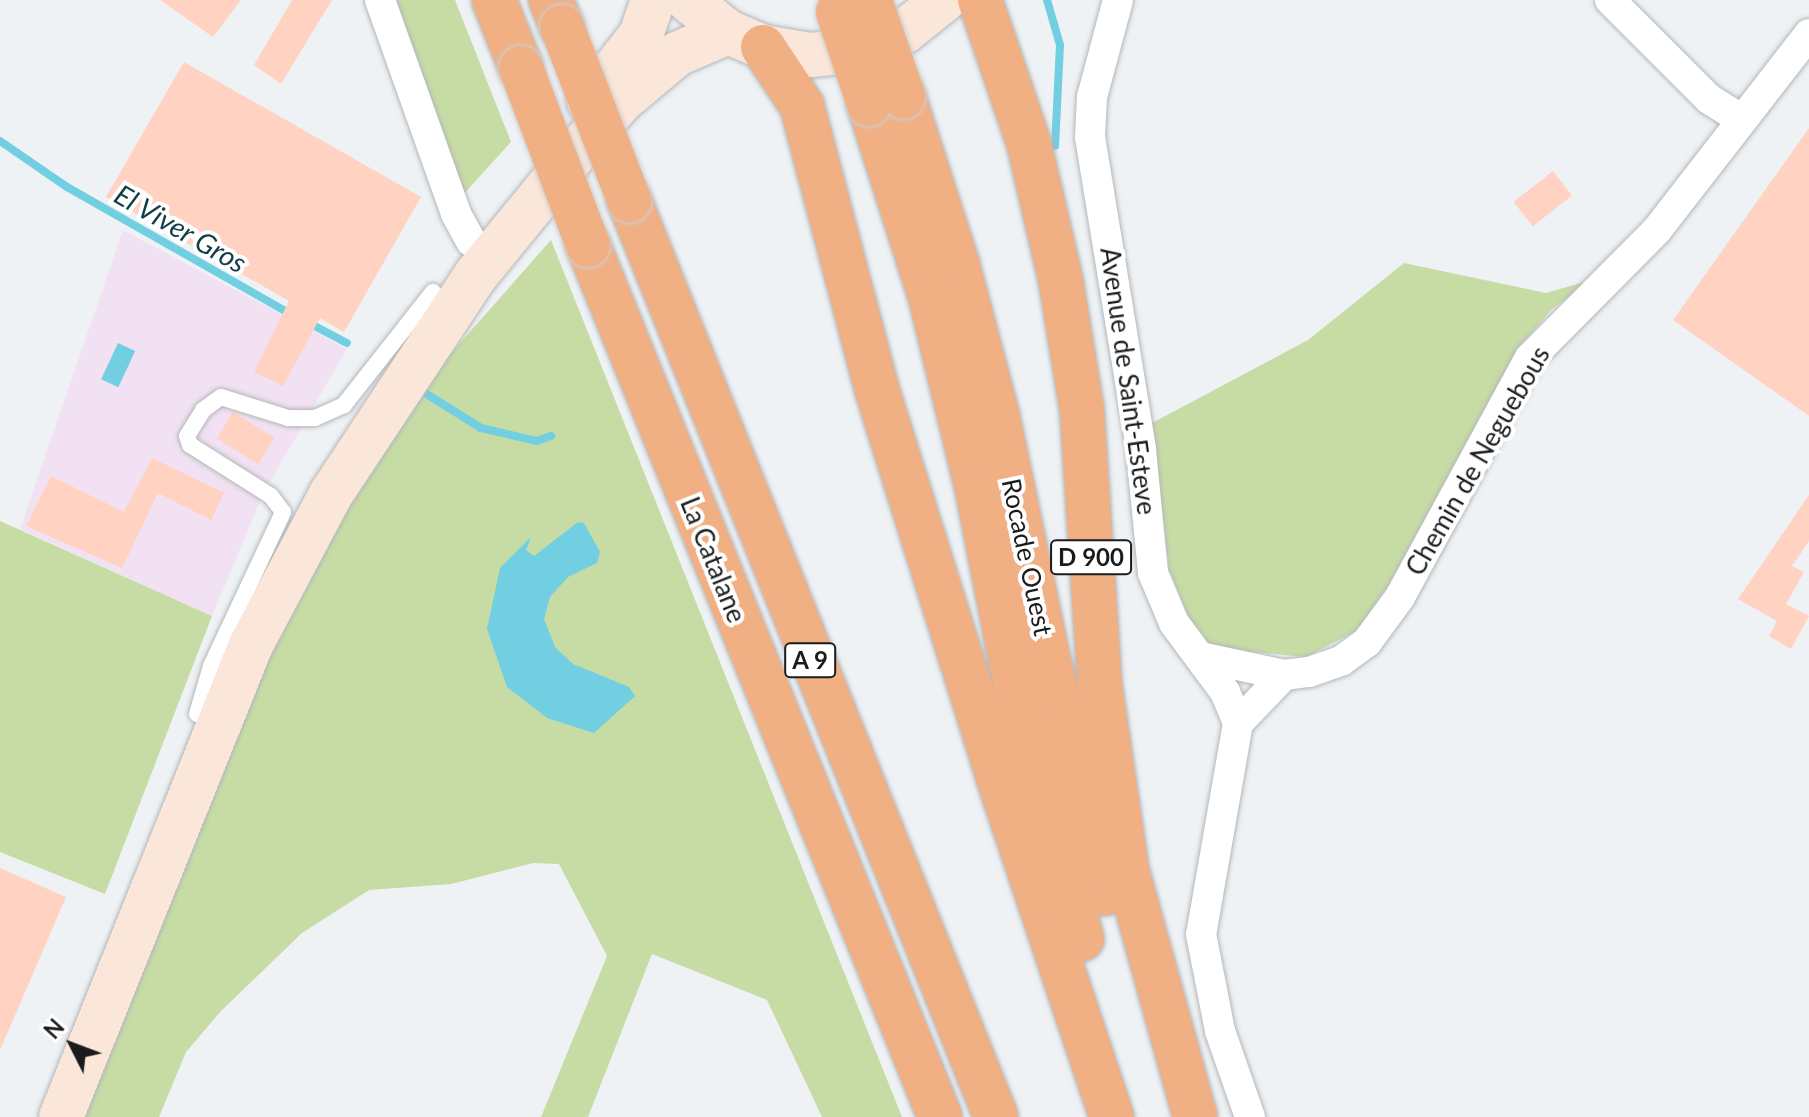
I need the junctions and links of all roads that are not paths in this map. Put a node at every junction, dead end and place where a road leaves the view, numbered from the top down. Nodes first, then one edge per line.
1 (380, 0) edge
2 (494, 0) edge
3 (653, 0) edge
4 (688, 0) edge
5 (944, 0) edge
6 (980, 0) edge
7 (1118, 0) edge
8 (1610, 0) edge
9 (847, 4) edge
10 (557, 13) edge
11 (1809, 34) edge
12 (746, 39) junction
13 (886, 100) junction
14 (1742, 120) junction
15 (471, 241) junction
16 (433, 292) junction
17 (1200, 657) junction
18 (1284, 675) junction
19 (197, 714) junction
20 (1238, 723) junction
21 (67, 1106) edge
22 (37, 1117) edge
23 (940, 1117) edge
24 (996, 1117) edge
25 (1112, 1117) edge
26 (1137, 1117) edge
27 (1175, 1117) edge
28 (1195, 1117) edge
29 (1250, 1117) edge

1 - 15 street
2 - 23 highway, La Catalane / A 9, bridge
3 - 15 main road
4 - 12 main road
5 - 12 main road
6 - 28 highway, D 900
7 - 17 street, Avenue de Saint-Esteve
8 - 14 street
9 - 13 highway, Rocade Ouest / D 900, bridge
10 - 24 highway, La Catalane / A 9, bridge
11 - 14 street, Chemin de Neguebous
12 - 21 main road
12 - 25 highway
13 - 26 highway, Rocade Ouest / D 900
13 - 27 highway, Rocade Ouest / D 900
14 - 18 street, Chemin de Neguebous
15 - 16 main road
16 - 19 main road
16 - 19 lane
17 - 18 street
17 - 20 street, Avenue de Saint-Esteve
18 - 20 street
19 - 22 main road
20 - 29 street

